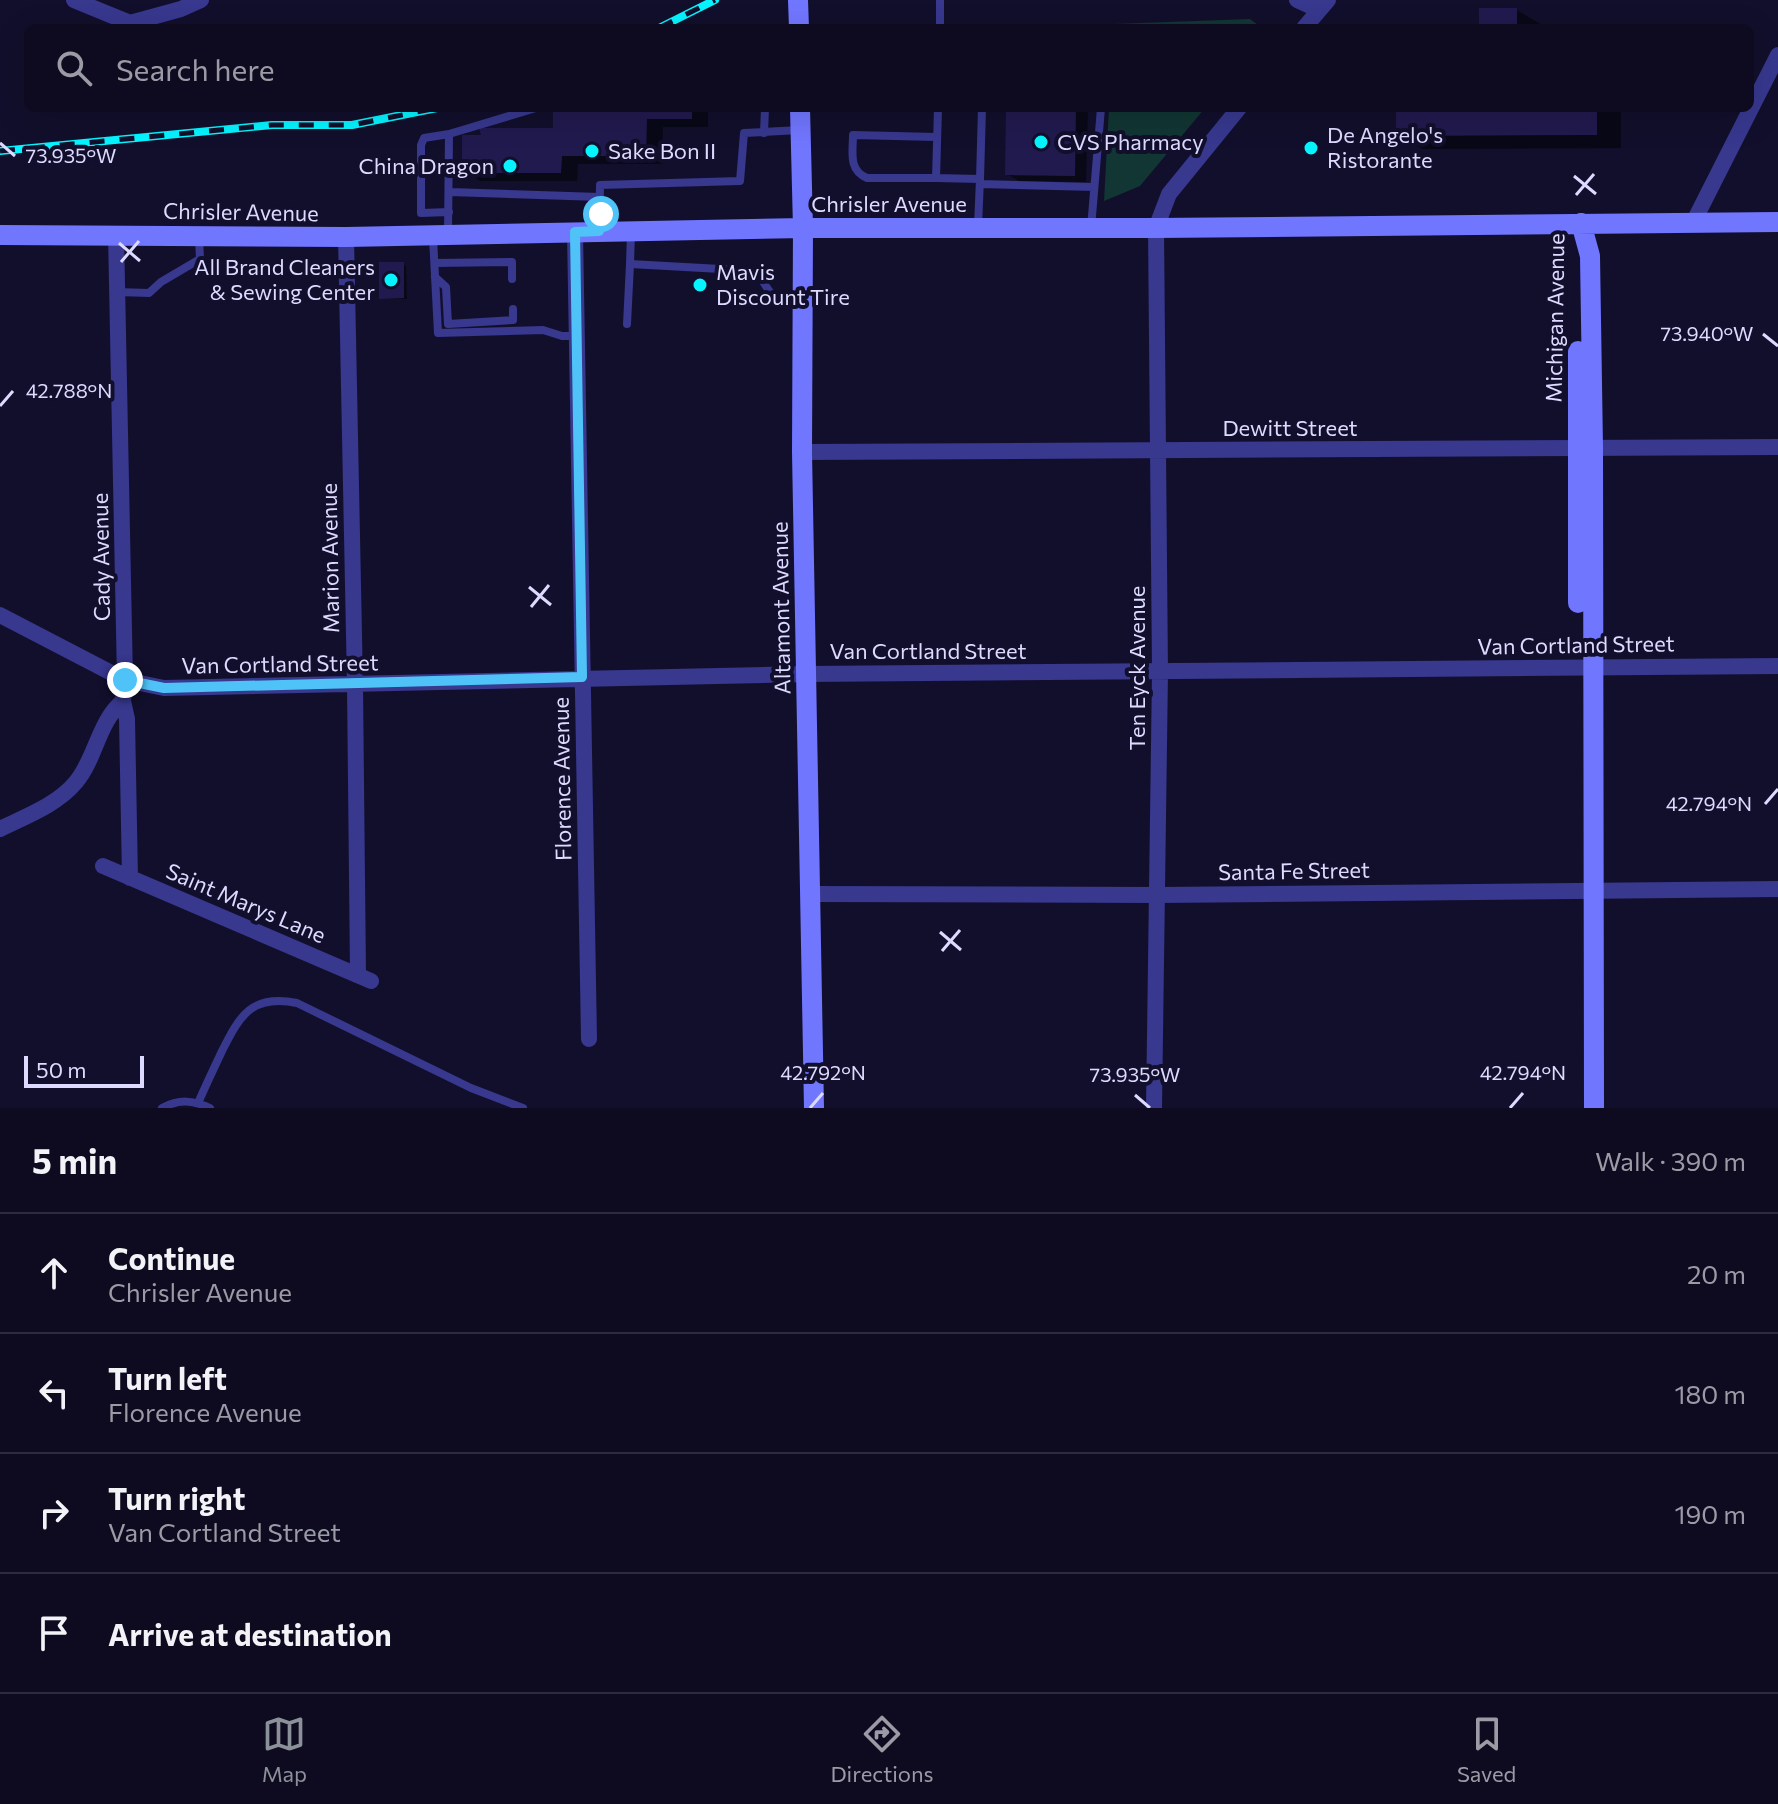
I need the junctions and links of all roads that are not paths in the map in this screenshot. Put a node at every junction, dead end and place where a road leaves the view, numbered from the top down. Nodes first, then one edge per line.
1 (74, 0) edge
2 (201, 0) edge
3 (798, 0) edge
4 (940, 0) edge
5 (1297, 0) edge
6 (1323, 5) edge
7 (799, 24) edge
8 (940, 24) edge
9 (1307, 24) edge
10 (1778, 55) edge
11 (1772, 83) edge
12 (523, 112) edge
13 (765, 112) edge
14 (800, 112) edge
15 (938, 112) edge
16 (982, 112) edge
17 (1101, 112) edge
18 (1236, 112) edge
19 (800, 130) junction
20 (764, 133) junction
21 (449, 134) junction
22 (937, 137) junction
23 (936, 178) junction
24 (980, 181) junction
25 (1094, 187) junction
26 (450, 192) junction
27 (600, 197) junction
28 (449, 212) junction
29 (1694, 221) junction
30 (1778, 222) edge
31 (1581, 223) junction
32 (803, 228) junction
33 (978, 228) junction
34 (1091, 228) junction
35 (1156, 228) junction
36 (599, 231) junction
37 (631, 231) junction
38 (575, 232) junction
39 (441, 233) junction
40 (116, 234) junction
41 (0, 235) edge
42 (199, 235) junction
43 (346, 237) junction
44 (435, 263) junction
45 (630, 264) junction
46 (435, 277) junction
47 (512, 279) dead end
48 (117, 292) junction
49 (803, 305) junction
50 (513, 309) dead end
51 (627, 324) dead end
52 (577, 336) junction
53 (1778, 447) edge
54 (1585, 448) junction
55 (1158, 451) junction
56 (802, 452) junction
57 (0, 615) edge
58 (1585, 666) junction
59 (1778, 666) edge
60 (1160, 672) junction
61 (806, 674) junction
62 (582, 677) junction
63 (125, 680) junction
64 (355, 685) junction
65 (123, 701) junction
66 (0, 829) edge
67 (103, 866) dead end
68 (130, 878) junction
69 (1778, 889) edge
70 (1585, 890) junction
71 (811, 894) junction
72 (1158, 895) junction
73 (365, 978) joint
74 (589, 1039) dead end
75 (198, 1103) junction
76 (162, 1108) edge
77 (210, 1108) edge
78 (523, 1108) edge
79 (814, 1108) edge
80 (1154, 1108) edge
81 (1581, 1108) edge
82 (1594, 1108) edge

1 - 2 street
3 - 7 street
4 - 8 lane
5 - 6 street
6 - 9 street
10 - 11 street
11 - 29 street
12 - 21 lane
13 - 20 lane
14 - 19 street, Altamont Avenue
15 - 22 lane
16 - 24 lane
17 - 25 lane
18 - 35 street
19 - 20 lane
19 - 32 street, Altamont Avenue
20 - 27 lane
21 - 26 lane
21 - 28 lane
22 - 23 lane
22 - 23 lane
23 - 24 lane
24 - 25 lane
24 - 33 lane
25 - 34 lane
26 - 27 lane
26 - 28 lane
27 - 36 lane
28 - 39 lane
29 - 30 street, Chrisler Avenue
29 - 31 street, Chrisler Avenue
31 - 35 street, Chrisler Avenue
31 - 54 street, Michigan Avenue
32 - 33 street, Chrisler Avenue
32 - 37 street, Chrisler Avenue
32 - 49 street, Altamont Avenue
33 - 34 street, Chrisler Avenue
34 - 35 street, Chrisler Avenue
35 - 55 street, Ten Eyck Avenue
36 - 37 street, Chrisler Avenue
36 - 38 street, Chrisler Avenue
37 - 45 lane
38 - 39 street, Chrisler Avenue
38 - 52 street, Florence Avenue
39 - 43 street, Chrisler Avenue
39 - 44 lane
40 - 41 street, Chrisler Avenue
40 - 42 street, Chrisler Avenue
40 - 48 street, Cady Avenue
42 - 43 street, Chrisler Avenue
42 - 48 lane
43 - 64 street, Marion Avenue
44 - 46 lane
44 - 47 lane
45 - 49 lane
45 - 51 lane
46 - 50 lane
46 - 52 lane
48 - 63 street, Cady Avenue
49 - 56 street, Altamont Avenue
52 - 62 street, Florence Avenue
53 - 54 street, Dewitt Street
54 - 55 street, Dewitt Street
54 - 58 street, Michigan Avenue
55 - 56 street, Dewitt Street
55 - 60 street, Ten Eyck Avenue
56 - 61 street, Altamont Avenue
57 - 63 street, Van Cortland Street
58 - 59 street, Van Cortland Street
58 - 60 street, Van Cortland Street
58 - 70 street, Michigan Avenue
60 - 61 street, Van Cortland Street
60 - 72 street, Ten Eyck Avenue
61 - 62 street, Van Cortland Street
61 - 71 street, Altamont Avenue
62 - 64 street, Van Cortland Street
62 - 74 street, Florence Avenue
63 - 64 street, Van Cortland Street
63 - 65 street, Cady Avenue
64 - 73 street, Marion Avenue
65 - 66 street
65 - 68 street, Cady Avenue
67 - 68 street, Saint Marys Lane
68 - 73 street, Saint Marys Lane
69 - 70 street, Santa Fe Street
70 - 72 street, Santa Fe Street
70 - 81 street, Michigan Avenue
70 - 82 street, Michigan Avenue
71 - 72 street, Santa Fe Street
71 - 79 street, Altamont Avenue
72 - 80 street, Ten Eyck Avenue
75 - 76 lane
75 - 77 lane
75 - 78 lane

